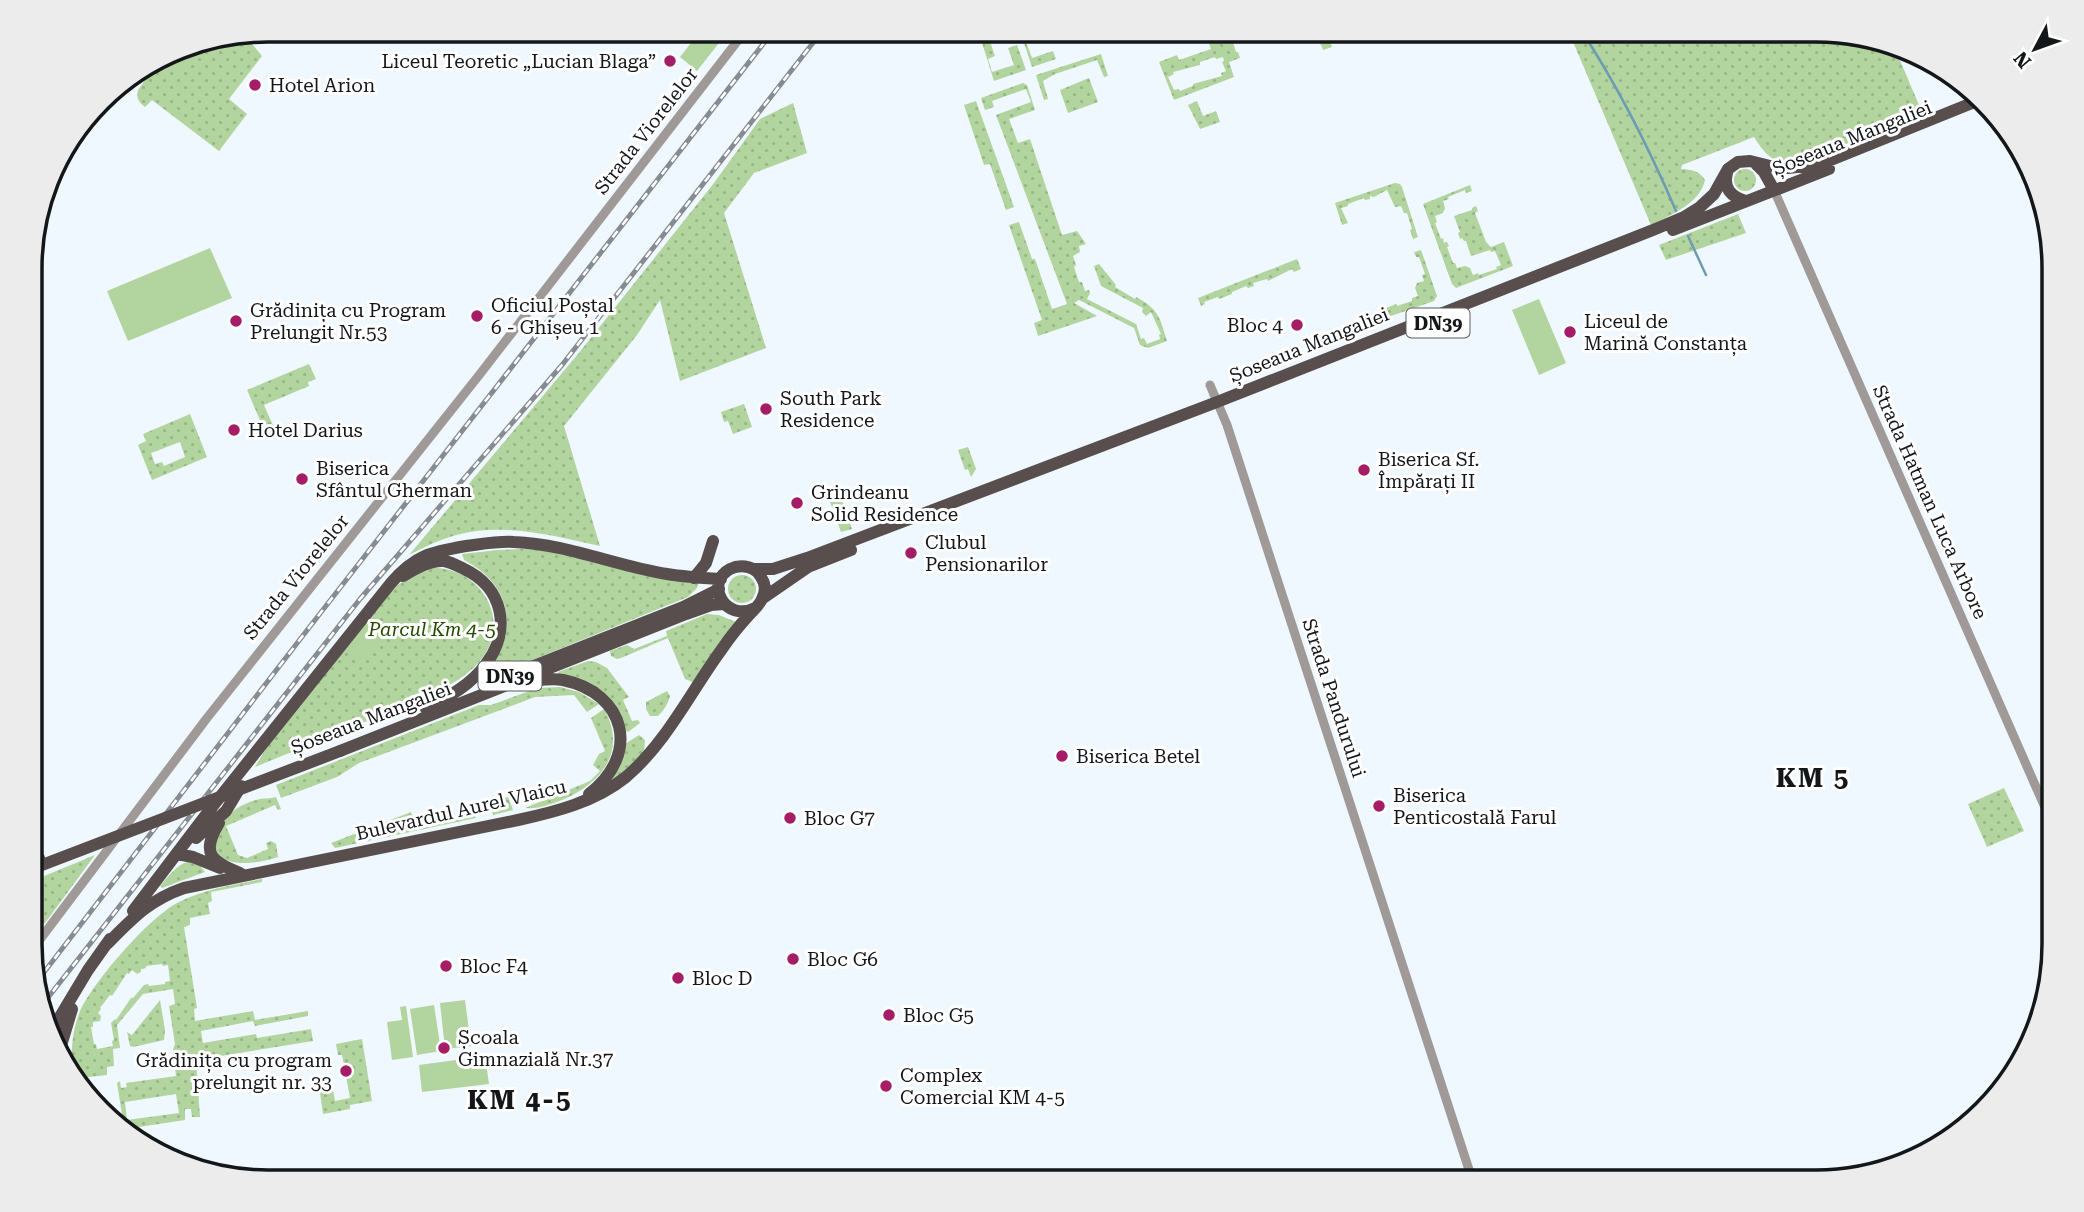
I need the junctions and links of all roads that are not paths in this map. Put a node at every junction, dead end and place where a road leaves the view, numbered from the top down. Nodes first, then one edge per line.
1 (737, 42) edge
2 (1971, 104) edge
3 (1977, 110) edge
4 (1756, 163) junction
5 (1728, 169) junction
6 (1774, 190) junction
7 (1746, 201) junction
8 (1210, 386) dead end
9 (1218, 405) junction
10 (713, 541) dead end
11 (460, 547) junction
12 (443, 561) junction
13 (753, 569) junction
14 (694, 578) junction
15 (391, 583) junction
16 (720, 584) junction
17 (759, 603) junction
18 (724, 604) junction
19 (512, 683) junction
20 (426, 709) junction
21 (272, 733) junction
22 (338, 748) junction
23 (2042, 801) edge
24 (574, 805) junction
25 (226, 811) junction
26 (177, 854) junction
27 (42, 861) edge
28 (240, 873) junction
29 (256, 874) junction
30 (152, 886) junction
31 (162, 897) junction
32 (42, 937) edge
33 (107, 944) junction
34 (88, 970) junction
35 (56, 1023) edge
36 (63, 1039) edge
37 (1469, 1170) edge

1 - 32 street, Strada Viorelelor
2 - 4 main road, Șoseaua Mangaliei
3 - 6 main road, Șoseaua Mangaliei / DN39
4 - 5 main road, Șoseaua Mangaliei
4 - 6 main road
5 - 7 main road
5 - 9 main road, Șoseaua Mangaliei / DN39
6 - 7 main road, Șoseaua Mangaliei / DN39
6 - 23 street, Strada Hatman Luca Arbore
7 - 9 main road, Șoseaua Mangaliei / DN39
8 - 9 street, Strada Pandurului
9 - 13 main road, Șoseaua Mangaliei / DN39
9 - 17 main road, Șoseaua Mangaliei / DN39
9 - 37 street, Strada Pandurului
10 - 14 main road
11 - 12 main road
11 - 14 main road
11 - 15 main road
12 - 15 main road
12 - 20 main road
13 - 16 main road, DN39
13 - 17 main road
14 - 16 main road
15 - 21 main road
16 - 18 main road
16 - 20 main road, Șoseaua Mangaliei / DN39
17 - 18 main road
17 - 24 main road, Bulevardul Aurel Vlaicu
18 - 19 main road, Șoseaua Mangaliei
19 - 22 main road, Șoseaua Mangaliei
19 - 24 main road
20 - 22 main road, Șoseaua Mangaliei / DN39
21 - 25 main road
21 - 26 main road
22 - 27 main road, Șoseaua Mangaliei / DN39
24 - 29 main road, Bulevardul Aurel Vlaicu
25 - 26 main road
25 - 28 main road
26 - 28 main road
26 - 30 main road, Bulevardul Aurel Vlaicu
28 - 29 main road
29 - 31 main road, Bulevardul Aurel Vlaicu
30 - 31 main road
30 - 33 main road, Bulevardul Aurel Vlaicu
31 - 33 main road, Bulevardul Aurel Vlaicu
33 - 34 main road, Bulevardul Aurel Vlaicu
34 - 35 main road, Bulevardul Aurel Vlaicu
34 - 36 main road, Bulevardul Aurel Vlaicu

